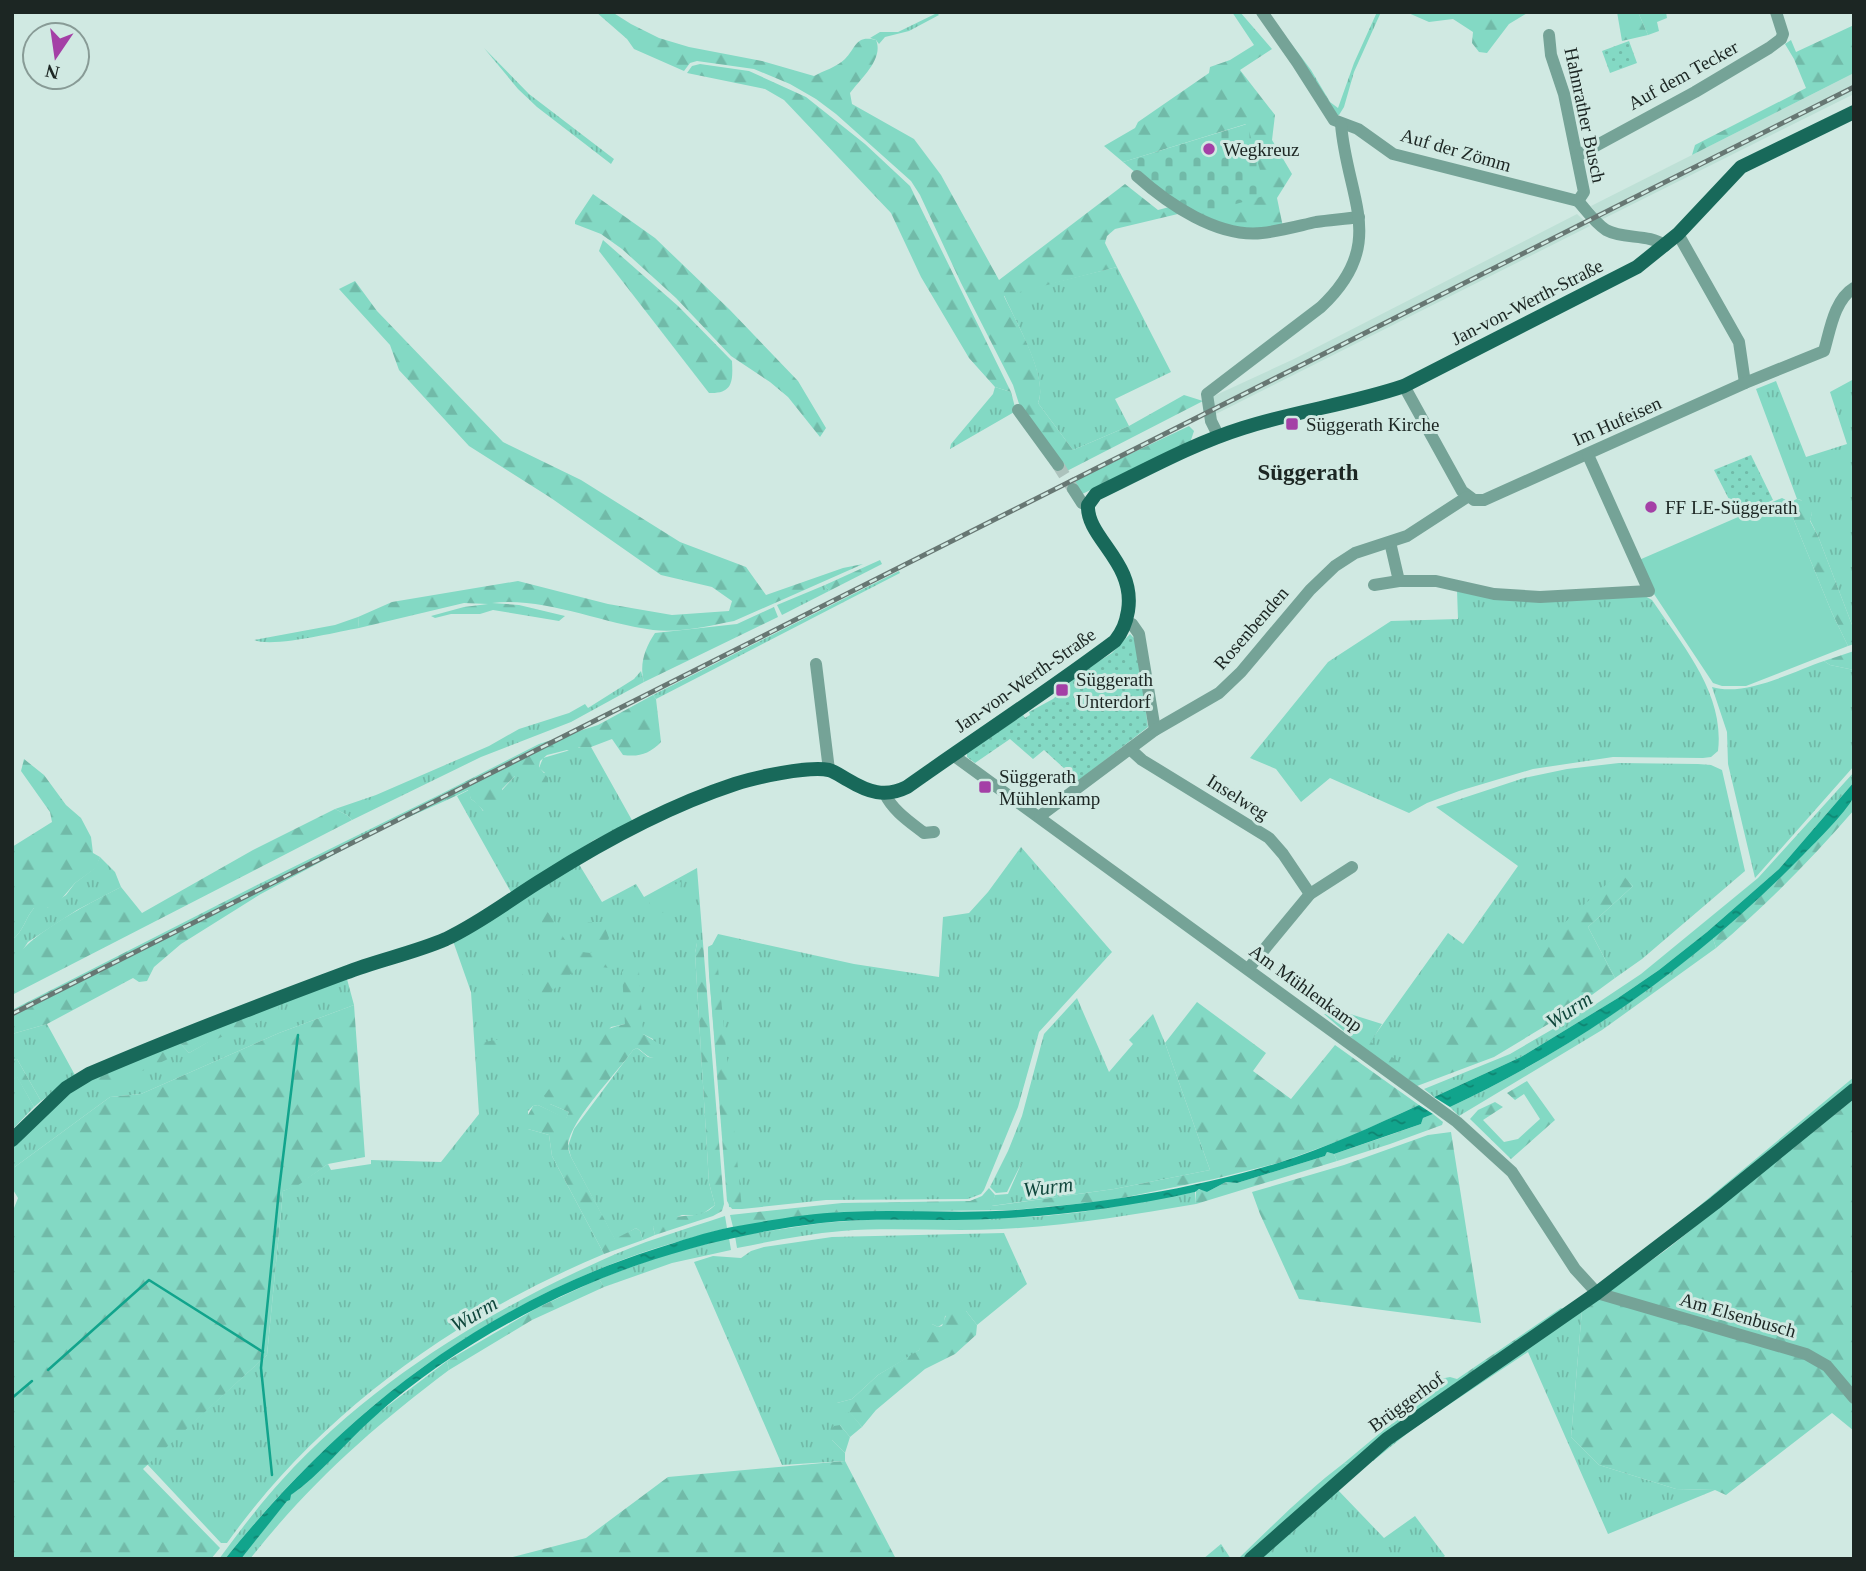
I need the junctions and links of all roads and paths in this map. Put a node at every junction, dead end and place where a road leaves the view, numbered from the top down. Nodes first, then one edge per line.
1 (1262, 12) edge
2 (1776, 12) edge
3 (1549, 35) dead end
4 (1854, 112) edge
5 (1341, 124) junction
6 (1577, 156) junction
7 (1137, 176) dead end
8 (1578, 201) junction
9 (1359, 217) junction
10 (1678, 234) junction
11 (1665, 246) junction
12 (1854, 288) edge
13 (1745, 383) junction
14 (1404, 386) junction
15 (1018, 410) dead end
16 (1219, 437) junction
17 (1588, 456) junction
18 (1058, 465) tunnel mouth
19 (1073, 489) tunnel mouth
20 (1467, 497) junction
21 (1088, 505) junction
22 (1390, 542) junction
23 (1399, 580) junction
24 (1374, 585) dead end
25 (1127, 622) junction
26 (816, 664) dead end
27 (1155, 730) junction
28 (1130, 750) junction
29 (953, 755) junction
30 (829, 770) junction
31 (885, 794) junction
32 (1040, 816) junction
33 (934, 832) dead end
34 (1352, 867) dead end
35 (1310, 894) junction
36 (1248, 970) junction
37 (1854, 1090) edge
38 (12, 1140) edge
39 (1597, 1293) junction
40 (1854, 1398) edge
41 (1251, 1559) edge

1 - 5 street
2 - 6 street, Auf dem Tecker
3 - 6 street, Hahnrather Busch
4 - 10 main road, Jan-von-Werth-Straße
5 - 8 street, Auf der Zömm
5 - 9 street
6 - 8 street, Hahnrather Busch
7 - 9 street
8 - 11 street, Jan-von-Werth-Straße
9 - 16 street
10 - 11 main road, Jan-von-Werth-Straße
10 - 13 street
11 - 14 main road, Jan-von-Werth-Straße
12 - 13 street, Im Hufeisen
13 - 17 street, Im Hufeisen
14 - 16 main road, Jan-von-Werth-Straße
14 - 20 street
15 - 18 street
16 - 21 main road
17 - 20 street, Im Hufeisen
17 - 23 street
19 - 21 street
20 - 22 street, Rosenbenden
21 - 25 main road
22 - 23 street
22 - 27 street, Rosenbenden
23 - 24 street
25 - 27 street
25 - 29 main road, Jan-von-Werth-Straße
26 - 30 street
27 - 28 street, Rosenbenden
28 - 32 street, Rosenbenden
28 - 35 street, Inselweg
29 - 31 main road, Jan-von-Werth-Straße
29 - 32 street, Am Mühlenkamp
30 - 31 main road
30 - 38 main road
31 - 33 street
32 - 36 street, Am Mühlenkamp
34 - 35 street
35 - 36 street
36 - 39 street, Am Mühlenkamp
37 - 39 main road, Brüggerhof
39 - 40 street, Am Elsenbusch
39 - 41 main road, Brüggerhof

